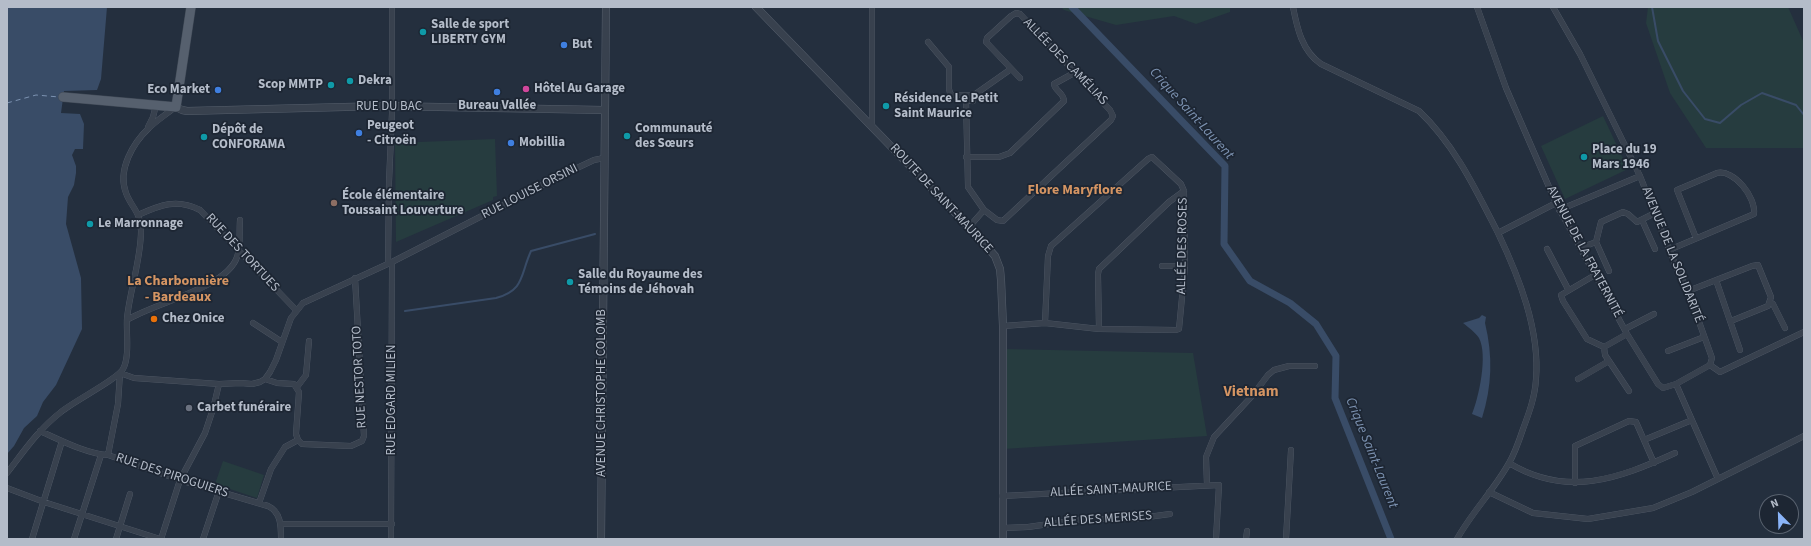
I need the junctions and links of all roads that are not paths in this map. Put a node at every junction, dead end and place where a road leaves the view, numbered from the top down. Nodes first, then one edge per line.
1 (192, 7) edge
2 (392, 7) edge
3 (606, 7) edge
4 (756, 7) edge
5 (872, 7) edge
6 (1293, 7) edge
7 (1477, 7) edge
8 (1553, 7) edge
9 (762, 10) edge
10 (928, 42) dead end
11 (1011, 69) junction
12 (1074, 73) junction
13 (1020, 78) dead end
14 (63, 97) dead end
15 (973, 101) junction
16 (156, 105) junction
17 (392, 106) junction
18 (176, 107) junction
19 (604, 110) junction
20 (872, 125) junction
21 (147, 129) junction
22 (966, 157) junction
23 (604, 158) junction
24 (1640, 176) junction
25 (1184, 191) junction
26 (1556, 203) junction
27 (984, 210) junction
28 (1559, 210) junction
29 (1655, 213) junction
30 (138, 215) junction
31 (240, 220) dead end
32 (1642, 220) junction
33 (969, 227) junction
34 (1498, 233) junction
35 (1696, 238) junction
36 (1596, 242) junction
37 (1580, 248) junction
38 (1655, 248) dead end
39 (1547, 249) dead end
40 (238, 250) junction
41 (1669, 250) junction
42 (390, 262) junction
43 (1162, 266) dead end
44 (1185, 266) junction
45 (1609, 271) dead end
46 (1595, 275) junction
47 (355, 278) junction
48 (1716, 280) junction
49 (1568, 289) junction
50 (1688, 291) junction
51 (1770, 302) junction
52 (296, 310) junction
53 (1654, 314) dead end
54 (127, 320) junction
55 (1731, 321) junction
56 (253, 323) dead end
57 (1045, 323) junction
58 (1003, 326) junction
59 (1785, 328) dead end
60 (1099, 329) junction
61 (1626, 331) junction
62 (1804, 332) edge
63 (1704, 337) junction
64 (309, 341) dead end
65 (282, 342) junction
66 (1604, 347) junction
67 (1740, 350) dead end
68 (1668, 351) dead end
69 (1609, 361) junction
70 (1315, 366) dead end
71 (1710, 366) junction
72 (120, 373) junction
73 (265, 379) junction
74 (1578, 379) dead end
75 (219, 384) junction
76 (1676, 384) junction
77 (297, 387) junction
78 (1629, 391) dead end
79 (1692, 420) junction
80 (40, 431) junction
81 (1804, 436) edge
82 (298, 440) junction
83 (1644, 440) junction
84 (62, 441) junction
85 (1291, 450) dead end
86 (1676, 453) dead end
87 (101, 455) junction
88 (108, 456) junction
89 (1509, 463) junction
90 (1654, 463) junction
91 (7, 473) edge
92 (1718, 479) junction
93 (180, 480) junction
94 (1576, 483) junction
95 (1206, 485) junction
96 (7, 488) edge
97 (219, 491) junction
98 (1489, 492) junction
99 (130, 494) dead end
100 (1002, 496) junction
101 (44, 502) junction
102 (259, 503) junction
103 (82, 514) junction
104 (1170, 514) dead end
105 (280, 524) junction
106 (392, 524) junction
107 (120, 526) junction
108 (1003, 528) junction
109 (1247, 531) dead end
110 (32, 539) edge
111 (74, 539) edge
112 (116, 539) edge
113 (161, 539) edge
114 (203, 539) edge
115 (281, 539) edge
116 (391, 539) edge
117 (601, 539) edge
118 (1003, 539) edge
119 (1216, 539) edge
120 (1246, 539) edge
121 (1286, 539) edge
122 (1457, 539) edge

1 - 18 main road
2 - 17 street, RUE EDGARD MILIEN
3 - 19 street, AVENUE CHRISTOPHE COLOMB
4 - 9 street, ROUTE DE SAINT-MAURICE
5 - 20 street
6 - 34 street
7 - 26 street, AVENUE DE LA FRATERNITÉ
8 - 24 street, AVENUE DE LA SOLIDARITÉ
9 - 20 street, ROUTE DE SAINT-MAURICE
10 - 15 street
11 - 12 street, ALLÉE DES CAMÉLIAS
11 - 13 street
11 - 15 street
12 - 22 street
12 - 27 street, ALLÉE DES CAMÉLIAS
14 - 16 main road
15 - 22 street
16 - 18 main road
16 - 21 street
17 - 18 street, RUE DU BAC
17 - 19 street, RUE DU BAC
17 - 42 street, RUE EDGARD MILIEN
18 - 21 street
19 - 23 street, AVENUE CHRISTOPHE COLOMB
20 - 33 street, ROUTE DE SAINT-MAURICE
21 - 30 street
22 - 27 street
23 - 42 street, RUE LOUISE ORSINI
23 - 117 street, AVENUE CHRISTOPHE COLOMB
24 - 28 street
24 - 29 street, AVENUE DE LA SOLIDARITÉ
25 - 44 street, ALLÉE DES ROSES
25 - 57 street, ALLÉE DES ROSES
25 - 60 street
26 - 28 street, AVENUE DE LA FRATERNITÉ
26 - 34 street
27 - 33 street
28 - 37 street, AVENUE DE LA FRATERNITÉ
29 - 32 street
29 - 41 street, AVENUE DE LA SOLIDARITÉ
30 - 40 street, RUE DES TORTUES
30 - 54 street
31 - 40 street
32 - 36 street
32 - 38 street
33 - 58 street, ROUTE DE SAINT-MAURICE
34 - 89 street
35 - 35 street
35 - 41 street
36 - 37 street
36 - 45 street
37 - 46 street, AVENUE DE LA FRATERNITÉ
39 - 49 street
40 - 52 street, RUE DES TORTUES
40 - 54 street
41 - 50 street, AVENUE DE LA SOLIDARITÉ
42 - 47 street, RUE LOUISE ORSINI
42 - 106 street, RUE EDGARD MILIEN
43 - 44 street
44 - 60 street, ALLÉE DES ROSES
46 - 49 street
46 - 61 street, AVENUE DE LA FRATERNITÉ
47 - 52 street, RUE LOUISE ORSINI
47 - 82 street, RUE NESTOR TOTO
48 - 50 street
48 - 51 street
48 - 55 street
49 - 66 street
50 - 63 street, AVENUE DE LA SOLIDARITÉ
51 - 55 street
51 - 59 street
52 - 65 street
53 - 61 street
54 - 72 street
55 - 67 street
56 - 65 street
57 - 58 street, ALLÉE DES ROSES
57 - 60 street, ALLÉE DES ROSES
58 - 100 street, ROUTE DE SAINT-MAURICE
61 - 66 street
61 - 76 street, AVENUE DE LA FRATERNITÉ
62 - 71 street
63 - 68 street
63 - 71 street, AVENUE DE LA SOLIDARITÉ
64 - 77 street
65 - 73 street
66 - 69 street
69 - 74 street
69 - 78 street
70 - 95 street
71 - 76 street
72 - 75 street
72 - 80 street
72 - 88 street
73 - 75 street
73 - 77 street
75 - 93 street
76 - 79 street
77 - 82 street
79 - 83 street
79 - 92 street
80 - 84 street, RUE DES PIROGUIERS
80 - 91 street
81 - 92 street
82 - 102 street
83 - 90 street
83 - 94 street
84 - 87 street, RUE DES PIROGUIERS
84 - 101 street
85 - 121 street
86 - 90 street
87 - 88 street, RUE DES PIROGUIERS
87 - 103 street
88 - 93 street, RUE DES PIROGUIERS
89 - 94 street
89 - 98 street
90 - 94 street
92 - 98 street
93 - 97 street, RUE DES PIROGUIERS
93 - 113 street
95 - 100 street, ALLÉE SAINT-MAURICE
95 - 119 street, ALLÉE SAINT-MAURICE
96 - 101 street
97 - 102 street, RUE DES PIROGUIERS
97 - 114 street
98 - 122 street
99 - 107 street
100 - 108 street, ROUTE DE SAINT-MAURICE
101 - 103 street
101 - 110 street
102 - 105 street, RUE DES PIROGUIERS
103 - 107 street
103 - 111 street
104 - 108 street, ALLÉE DES MERISES
105 - 106 street
105 - 115 street, RUE DES PIROGUIERS
106 - 116 street, RUE EDGARD MILIEN
107 - 112 street
107 - 113 street
108 - 118 street, ROUTE DE SAINT-MAURICE
109 - 120 street

